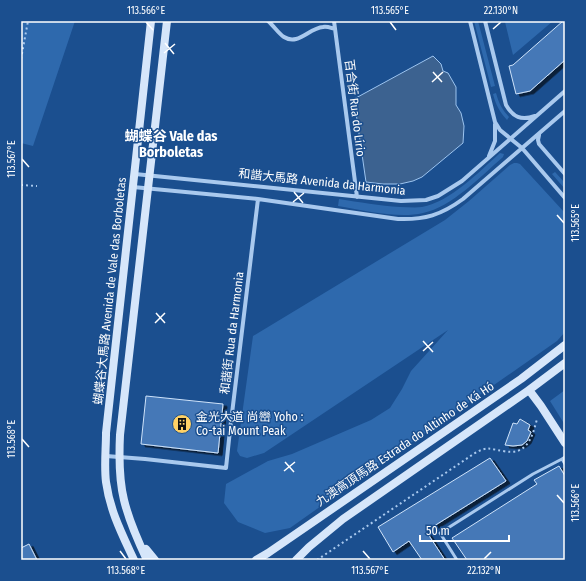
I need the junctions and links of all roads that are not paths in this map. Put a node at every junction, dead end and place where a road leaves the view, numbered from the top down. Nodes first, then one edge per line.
1 (151, 21) edge
2 (167, 21) edge
3 (268, 21) edge
4 (334, 21) edge
5 (470, 21) edge
6 (485, 21) edge
7 (335, 29) junction
8 (565, 91) edge
9 (565, 111) edge
10 (540, 113) junction
11 (495, 122) junction
12 (540, 132) junction
13 (511, 138) junction
14 (522, 148) junction
15 (489, 157) junction
16 (135, 174) junction
17 (565, 174) edge
18 (150, 175) junction
19 (133, 187) junction
20 (148, 188) junction
21 (357, 197) junction
22 (565, 198) edge
23 (258, 200) junction
24 (565, 345) edge
25 (565, 363) edge
26 (529, 390) junction
27 (565, 443) edge
28 (105, 456) junction
29 (120, 457) junction
30 (564, 458) edge
31 (565, 464) edge
32 (134, 532) junction
33 (134, 560) edge
34 (148, 560) edge
35 (155, 560) edge
36 (256, 560) edge
37 (296, 560) edge
38 (457, 560) edge

1 - 16 street, 蝴蝶谷大馬路 Avenida de Vale das Borboletas
2 - 18 street
3 - 7 street
4 - 7 street, 百合街 Rua do Lírio
5 - 11 street
6 - 10 street
7 - 21 street, 百合街 Rua do Lírio
8 - 10 street, 和諧大馬路 Avenida da Harmonia
9 - 12 street, 和諧大馬路 Avenida da Harmonia
10 - 13 street, 和諧大馬路 Avenida da Harmonia
11 - 13 street
11 - 15 street
12 - 14 street, 和諧大馬路 Avenida da Harmonia
12 - 17 street
13 - 14 street
13 - 15 street, 和諧大馬路 Avenida da Harmonia
14 - 22 street
14 - 23 street, 和諧大馬路 Avenida da Harmonia
15 - 21 street, 和諧大馬路 Avenida da Harmonia
16 - 18 street, 和諧大馬路 Avenida da Harmonia
16 - 19 street, 蝴蝶谷大馬路 Avenida de Vale das Borboletas
18 - 20 street
18 - 21 street, 和諧大馬路 Avenida da Harmonia
19 - 20 street, 和諧大馬路 Avenida da Harmonia
19 - 28 street, 蝴蝶谷大馬路 Avenida de Vale das Borboletas
20 - 23 street, 和諧大馬路 Avenida da Harmonia
20 - 29 street
23 - 29 street, 和諧街 Rua da Harmonia
24 - 36 street, 九澳高頂馬路 Estrada do Altinho de Ká Hó
25 - 26 street, 九澳高頂馬路 Estrada do Altinho de Ká Hó
26 - 27 street
26 - 37 street, 九澳高頂馬路 Estrada do Altinho de Ká Hó
28 - 29 street
28 - 33 street, 蝴蝶谷大馬路 Avenida de Vale das Borboletas
29 - 32 street
30 - 31 lane
30 - 38 lane
32 - 34 street
32 - 35 street

